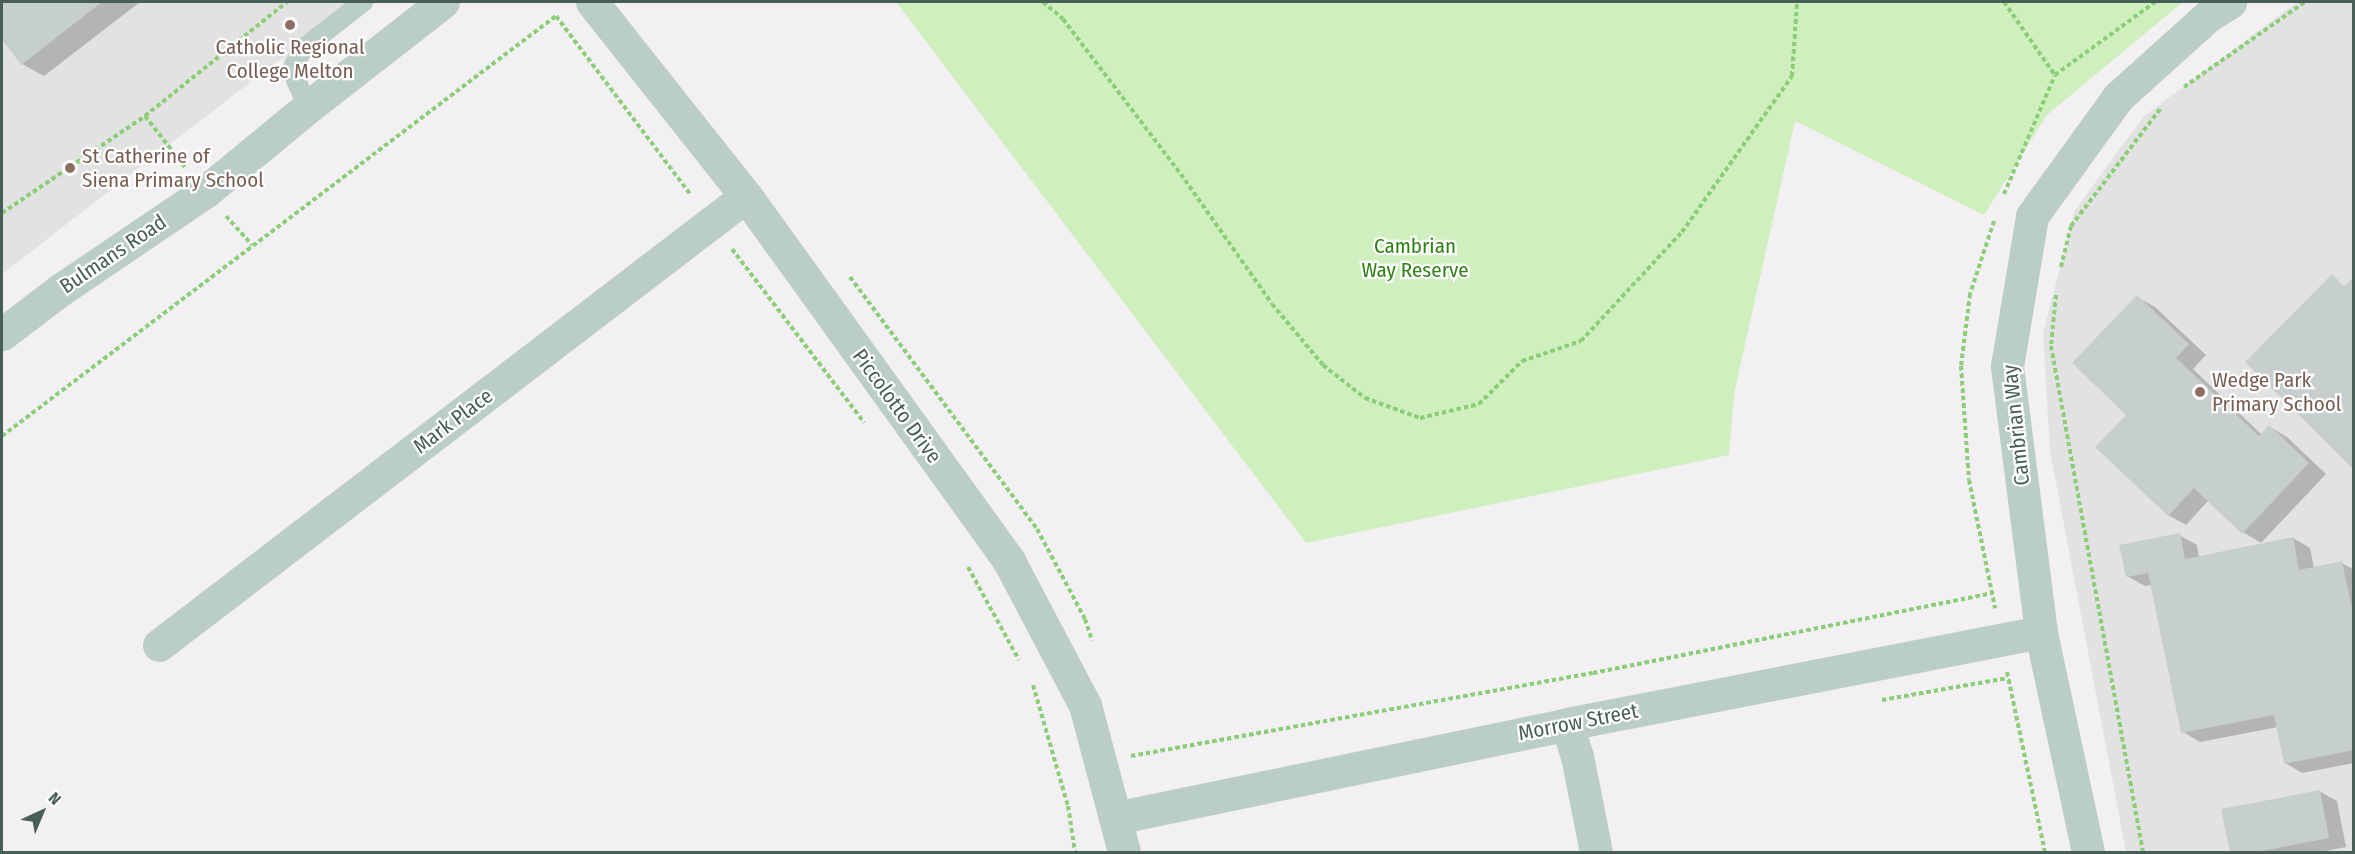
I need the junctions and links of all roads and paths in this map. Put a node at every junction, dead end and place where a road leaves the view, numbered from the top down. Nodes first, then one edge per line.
1 (287, 2) edge
2 (363, 2) edge
3 (443, 2) edge
4 (1042, 2) edge
5 (1797, 2) edge
6 (2004, 2) edge
7 (2230, 2) edge
8 (2305, 2) edge
9 (577, 6) edge
10 (556, 16) junction
11 (2055, 75) dead end
12 (2178, 91) dead end
13 (2168, 98) dead end
14 (308, 107) junction
15 (746, 196) junction
16 (2, 213) edge
17 (712, 222) junction
18 (2060, 269) dead end
19 (2056, 290) dead end
20 (2, 334) edge
21 (868, 429) dead end
22 (2, 436) edge
23 (965, 562) dead end
24 (1993, 593) dead end
25 (2041, 632) junction
26 (159, 645) dead end
27 (1022, 664) dead end
28 (1028, 675) dead end
29 (1567, 724) junction
30 (1131, 756) dead end
31 (1115, 818) junction
32 (1075, 852) edge
33 (1124, 852) edge
34 (1596, 852) edge
35 (2088, 852) edge
36 (2143, 852) edge

1 - 16 path
2 - 14 lane
3 - 14 street, Bulmans Road
4 - 5 path
6 - 11 path
7 - 25 street, Cambrian Way
8 - 12 path
9 - 10 path
9 - 15 street, Piccolotto Drive
10 - 17 path
10 - 22 path
13 - 18 path
14 - 20 street, Bulmans Road
15 - 17 street, Mark Place
15 - 31 street, Piccolotto Drive
17 - 21 path
17 - 26 street, Mark Place
19 - 36 path
23 - 27 path
24 - 30 path
25 - 29 street, Morrow Street
25 - 35 street, Cambrian Way
28 - 32 path
29 - 31 street, Morrow Street
29 - 34 street
31 - 33 street, Piccolotto Drive

